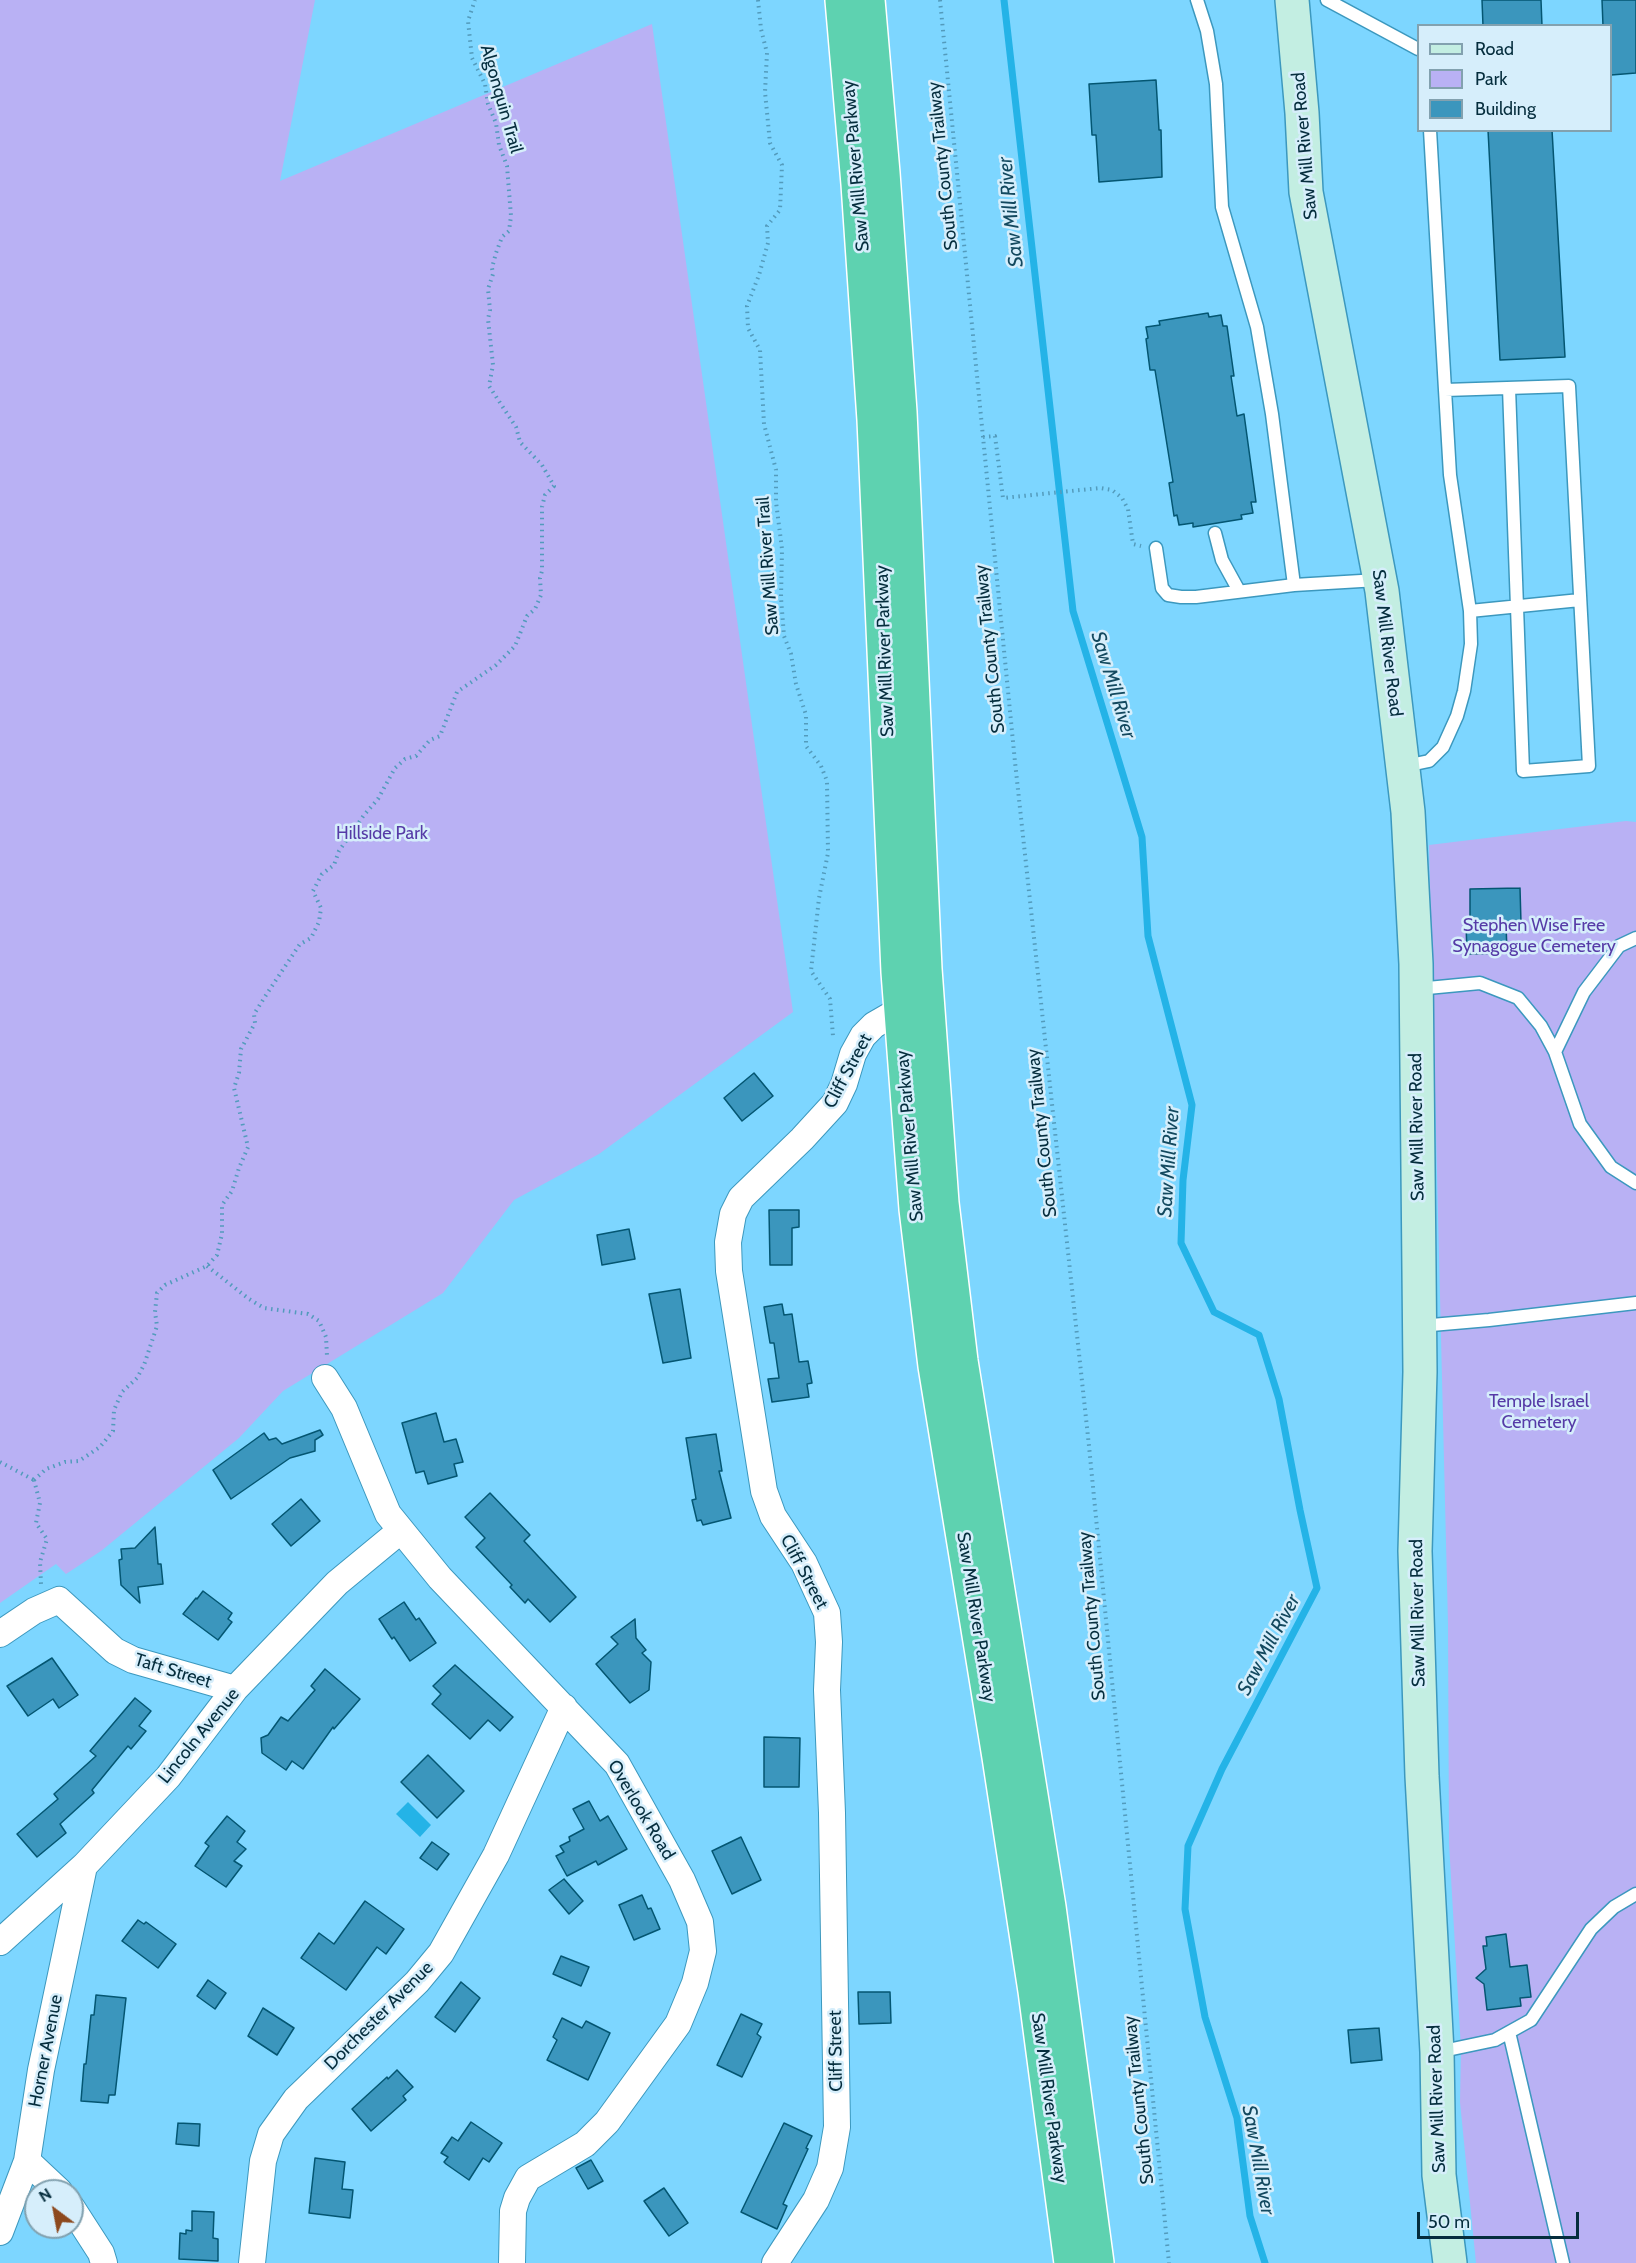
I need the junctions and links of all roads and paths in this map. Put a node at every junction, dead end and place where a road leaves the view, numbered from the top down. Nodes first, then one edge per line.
1 (475, 0) edge
2 (758, 0) edge
3 (842, 0) edge
4 (868, 0) edge
5 (940, 0) edge
6 (1197, 0) edge
7 (1292, 0) edge
8 (1327, 0) edge
9 (1417, 48) edge
10 (1430, 132) edge
11 (1509, 388) junction
12 (1446, 390) junction
13 (983, 437) junction
14 (1215, 533) dead end
15 (1156, 548) joint
16 (1380, 580) junction
17 (1294, 585) junction
18 (1239, 591) junction
19 (1580, 600) junction
20 (1516, 605) junction
21 (1470, 611) junction
22 (1402, 766) junction
23 (1636, 938) edge
24 (1416, 989) junction
25 (900, 1010) junction
26 (1555, 1052) junction
27 (853, 1054) junction
28 (1636, 1183) edge
29 (207, 1266) junction
30 (1636, 1303) edge
31 (1419, 1326) junction
32 (325, 1378) joint
33 (0, 1461) edge
34 (34, 1479) junction
35 (400, 1531) junction
36 (53, 1601) junction
37 (0, 1634) edge
38 (235, 1689) junction
39 (564, 1707) junction
40 (84, 1866) junction
41 (1636, 1894) edge
42 (0, 1942) edge
43 (1509, 2032) junction
44 (1437, 2052) junction
45 (27, 2161) junction
46 (46, 2179) edge
47 (84, 2227) edge
48 (0, 2232) edge
49 (104, 2263) edge
50 (252, 2263) edge
51 (512, 2263) edge
52 (775, 2263) edge
53 (1071, 2263) edge
54 (1097, 2263) edge
55 (1169, 2263) edge
56 (1450, 2263) edge
57 (1563, 2263) edge

1 - 29 path, Algonquin Trail
2 - 27 path, Saw Mill River Trail
3 - 25 highway, Saw Mill River Parkway
4 - 54 highway, Saw Mill River Parkway
5 - 13 path, South County Trailway
6 - 17 lane
7 - 16 main road, Saw Mill River Road
8 - 9 lane
10 - 12 lane
11 - 12 lane
11 - 19 lane
11 - 20 lane
12 - 21 lane
13 - 15 path
13 - 55 path, South County Trailway
14 - 18 lane
15 - 18 lane
16 - 17 lane
16 - 22 main road, Saw Mill River Road
17 - 18 lane
19 - 20 lane
19 - 20 lane
20 - 21 lane
21 - 22 lane
22 - 24 main road, Saw Mill River Road
23 - 26 lane
24 - 26 lane
24 - 31 main road, Saw Mill River Road
25 - 27 street, Cliff Street
25 - 53 highway, Saw Mill River Parkway
26 - 28 lane
27 - 52 street, Cliff Street
29 - 32 path
29 - 34 path
30 - 31 lane
31 - 44 main road, Saw Mill River Road
32 - 35 street, Overlook Road
33 - 34 path
34 - 36 path
35 - 38 street, Lincoln Avenue
35 - 39 street, Overlook Road
36 - 37 street
36 - 38 street, Taft Street
38 - 40 street, Lincoln Avenue
39 - 50 street, Dorchester Avenue
39 - 51 street, Overlook Road
40 - 42 street, Lincoln Avenue
40 - 45 street, Horner Avenue
41 - 43 lane
43 - 44 lane
43 - 57 lane
44 - 56 main road, Saw Mill River Road
45 - 46 street
45 - 48 street, Horner Avenue
47 - 49 street

